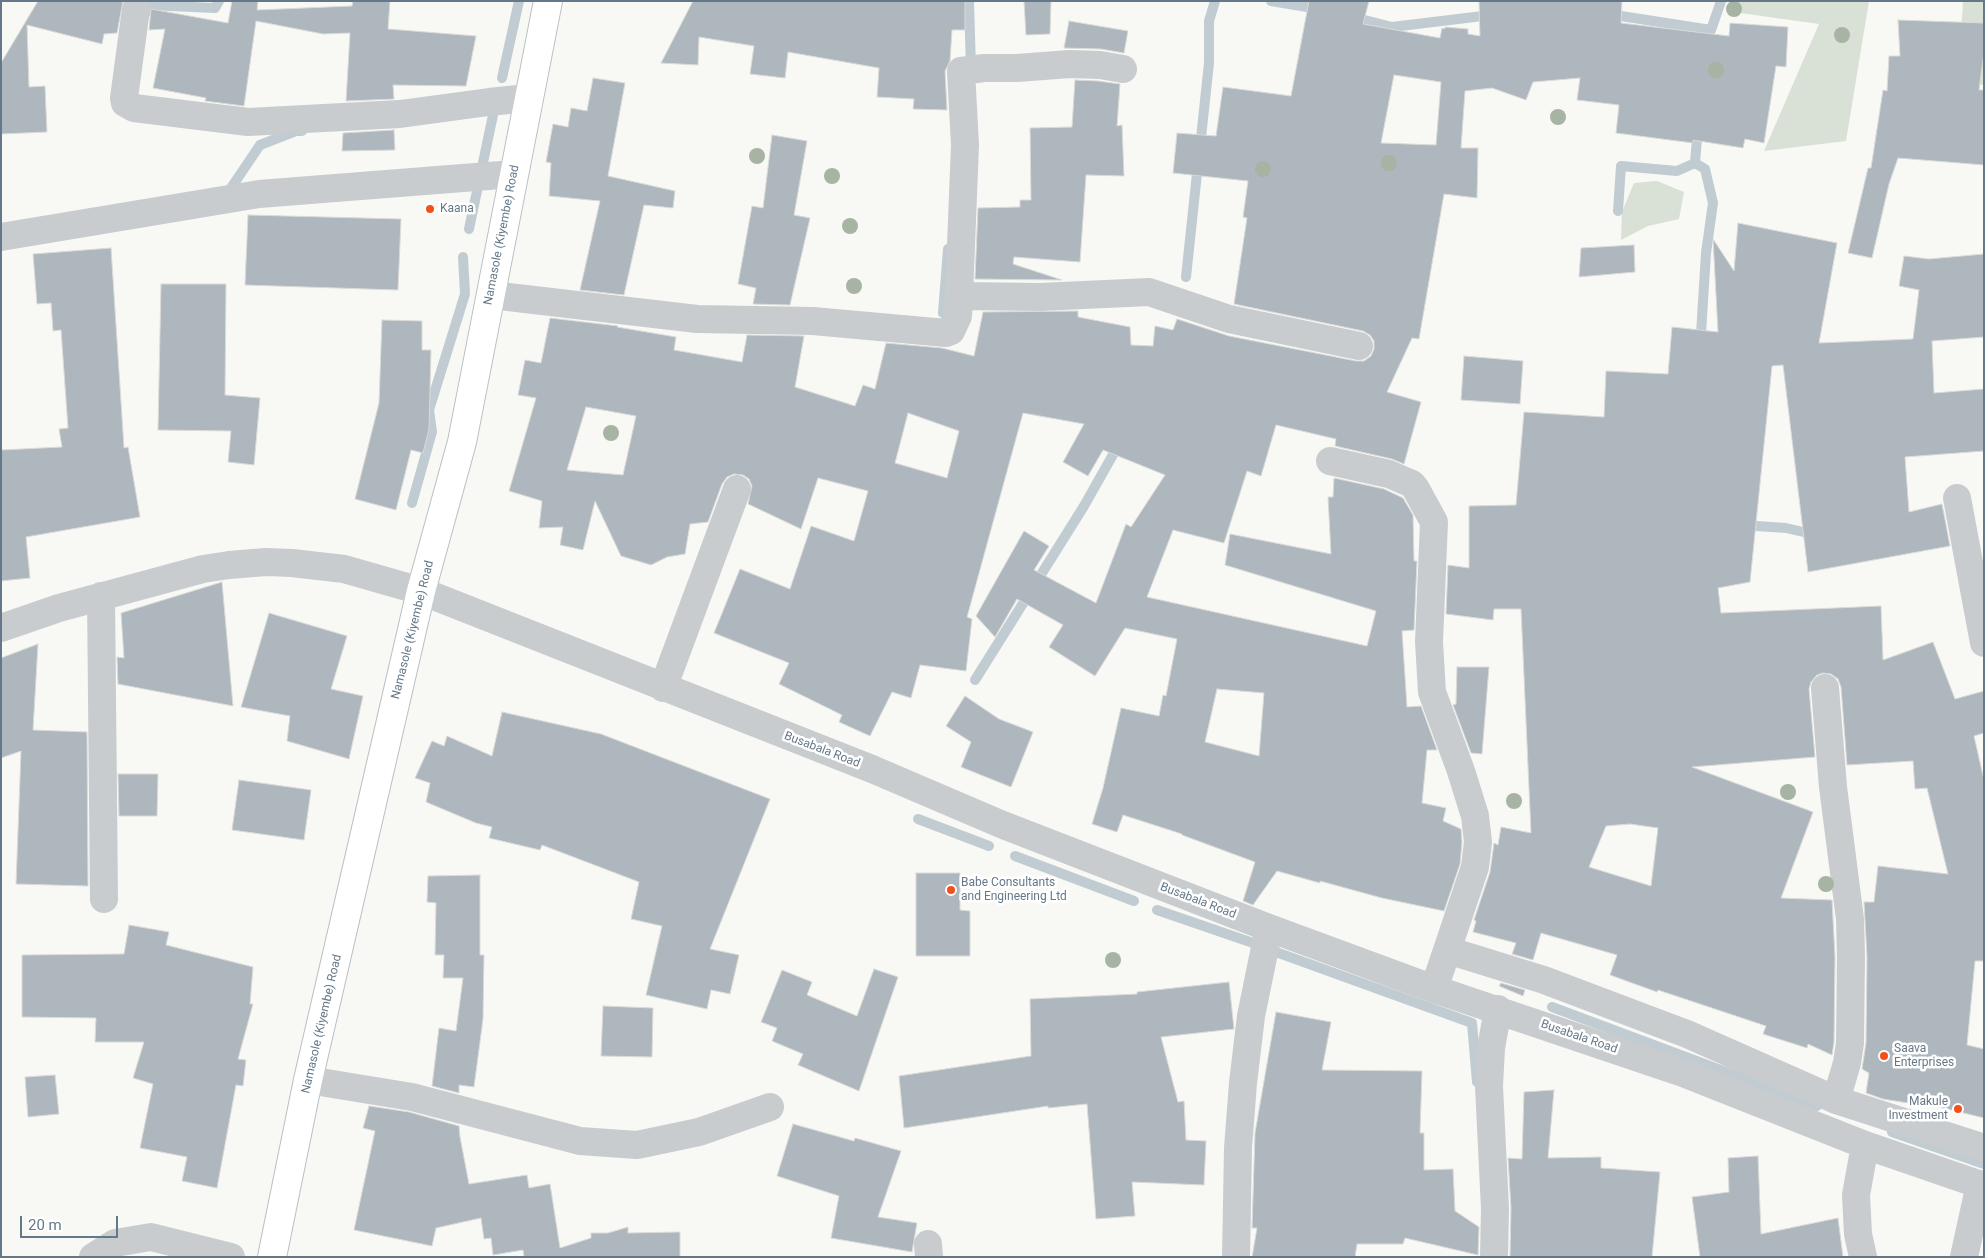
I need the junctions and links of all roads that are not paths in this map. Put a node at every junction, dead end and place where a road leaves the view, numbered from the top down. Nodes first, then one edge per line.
1 (548, 1) edge
2 (136, 9) dead end
3 (1123, 69) dead end
4 (528, 98) junction
5 (514, 174) junction
6 (1, 237) edge
7 (491, 296) junction
8 (959, 296) junction
9 (1359, 346) dead end
10 (1330, 460) dead end
11 (738, 489) dead end
12 (1957, 498) dead end
13 (421, 591) junction
14 (101, 596) junction
15 (1, 628) edge
16 (1984, 643) edge
17 (663, 688) junction
18 (1825, 688) dead end
19 (104, 899) dead end
20 (1269, 928) junction
21 (1447, 950) junction
22 (1434, 989) junction
23 (1498, 1009) junction
24 (308, 1080) junction
25 (1836, 1100) junction
26 (770, 1107) dead end
27 (1865, 1145) junction
28 (1984, 1148) edge
29 (1982, 1185) edge
30 (93, 1257) edge
31 (230, 1257) edge
32 (272, 1257) edge
33 (1236, 1257) edge
34 (1494, 1257) edge
35 (1863, 1257) edge
36 (1964, 1257) edge

1 - 4 main road, Namasole (Kiyembe) Road
2 - 4 street
3 - 8 street
4 - 5 main road, Namasole (Kiyembe) Road
5 - 6 street
5 - 7 main road, Namasole (Kiyembe) Road
7 - 8 street
7 - 13 main road, Namasole (Kiyembe) Road
8 - 9 street
10 - 21 street
11 - 17 street
12 - 16 street
13 - 14 street, Busabala Road
13 - 17 street, Busabala Road
13 - 24 main road, Namasole (Kiyembe) Road
14 - 15 street, Busabala Road
14 - 19 street
17 - 20 street, Busabala Road
18 - 25 street
20 - 22 street, Busabala Road
20 - 33 street
21 - 22 street
21 - 25 street
22 - 23 street, Busabala Road
23 - 27 street, Busabala Road
23 - 34 street
24 - 26 street
24 - 32 main road, Namasole (Kiyembe) Road
25 - 28 street
27 - 29 street, Busabala Road
27 - 35 street
29 - 36 street
30 - 31 street

